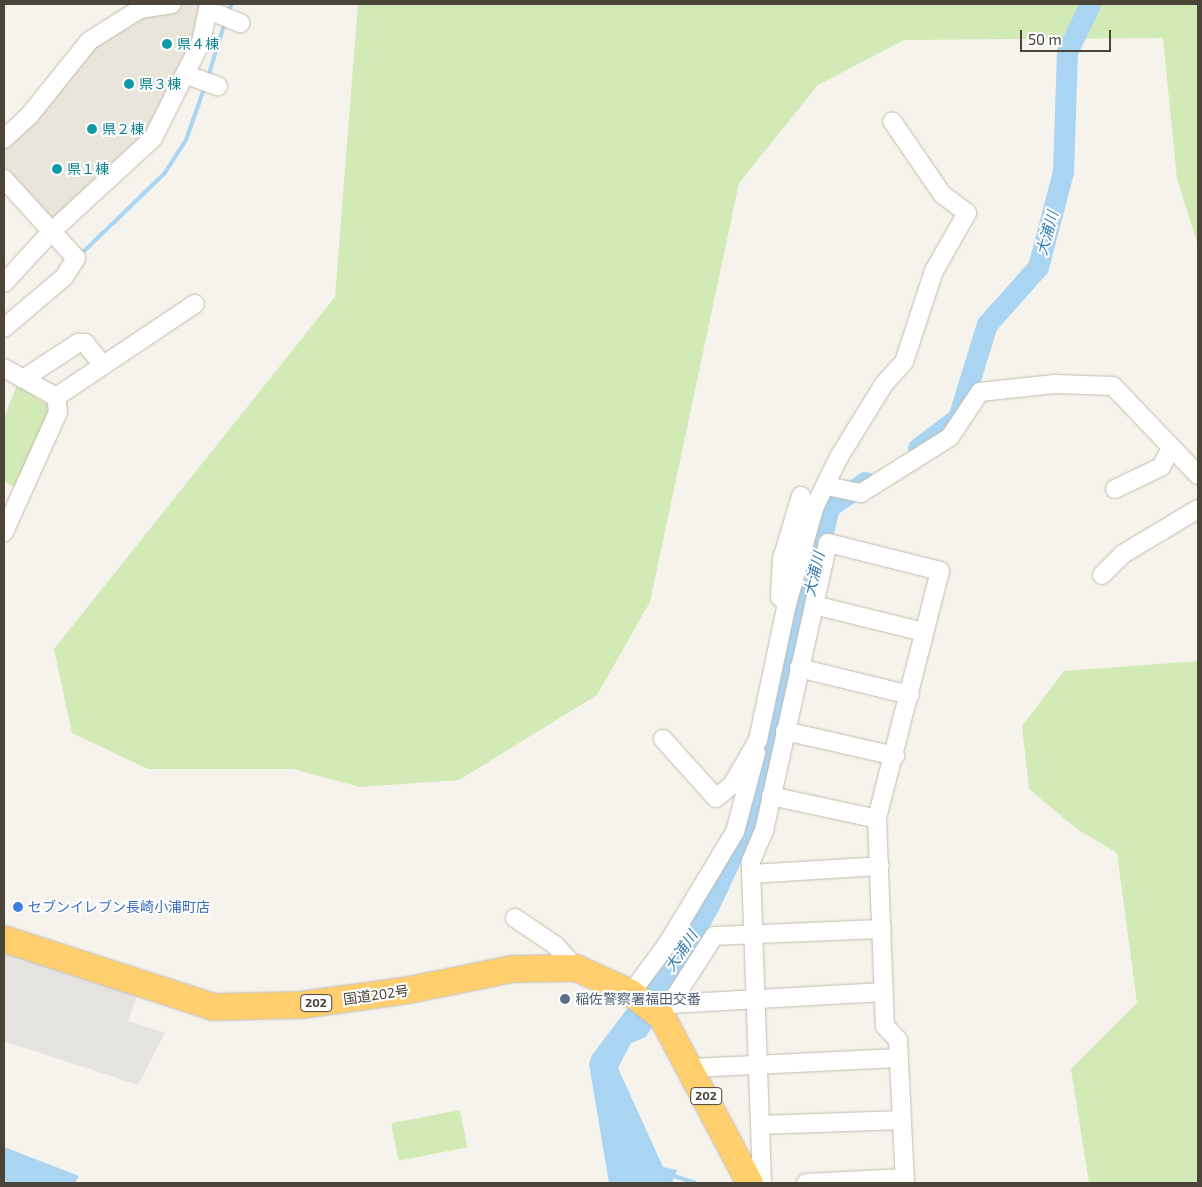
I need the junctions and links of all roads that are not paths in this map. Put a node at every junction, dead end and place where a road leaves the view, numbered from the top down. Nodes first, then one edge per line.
1 (172, 4) edge
2 (208, 7) edge
3 (241, 23) dead end
4 (187, 75) junction
5 (218, 86) dead end
6 (892, 121) dead end
7 (4, 139) edge
8 (4, 179) edge
9 (52, 231) junction
10 (4, 283) edge
11 (195, 304) dead end
12 (4, 328) edge
13 (102, 364) junction
14 (4, 368) edge
15 (23, 379) junction
16 (56, 397) junction
17 (1171, 448) junction
18 (1198, 475) edge
19 (827, 486) junction
20 (1115, 489) dead end
21 (801, 496) dead end
22 (1198, 509) edge
23 (4, 532) edge
24 (1102, 575) dead end
25 (787, 604) junction
26 (814, 605) junction
27 (924, 632) junction
28 (800, 668) junction
29 (910, 695) junction
30 (785, 730) junction
31 (663, 739) dead end
32 (894, 756) junction
33 (740, 788) junction
34 (771, 796) junction
35 (877, 819) junction
36 (880, 866) junction
37 (751, 874) junction
38 (515, 918) dead end
39 (882, 929) junction
40 (754, 935) junction
41 (4, 939) edge
42 (576, 968) junction
43 (883, 992) junction
44 (631, 993) junction
45 (756, 998) junction
46 (663, 1011) junction
47 (899, 1058) junction
48 (759, 1065) junction
49 (692, 1068) junction
50 (902, 1120) junction
51 (761, 1125) junction
52 (905, 1181) edge
53 (750, 1183) edge
54 (762, 1183) edge
55 (806, 1183) edge

1 - 7 street
2 - 3 street
2 - 4 street
4 - 5 street
4 - 9 street
6 - 19 street
8 - 9 street
9 - 10 street
9 - 12 street
11 - 13 street
13 - 15 street
13 - 16 street
14 - 15 street
15 - 16 street
16 - 23 street
17 - 18 street
17 - 19 street
17 - 20 street
19 - 25 street
21 - 25 street
22 - 24 street
25 - 33 street
26 - 27 street
26 - 27 street
26 - 28 street
27 - 29 street
28 - 29 street
28 - 30 street
29 - 32 street
30 - 32 street
30 - 34 street
31 - 33 street
32 - 35 street
33 - 44 street
34 - 35 street
34 - 37 street
35 - 36 street
36 - 37 street
36 - 39 street
37 - 40 street
38 - 42 street
39 - 40 street
39 - 43 street
40 - 45 street
40 - 46 street
41 - 42 highway, 国道202号 / 202
42 - 44 highway, 国道202号 / 202
43 - 45 street
43 - 47 street
44 - 46 highway, 202
45 - 46 street
45 - 48 street
46 - 49 highway, 202
47 - 48 street
47 - 50 street
48 - 49 street
48 - 51 street
49 - 53 highway, 202
50 - 51 street
50 - 52 street
51 - 54 street
52 - 55 street

